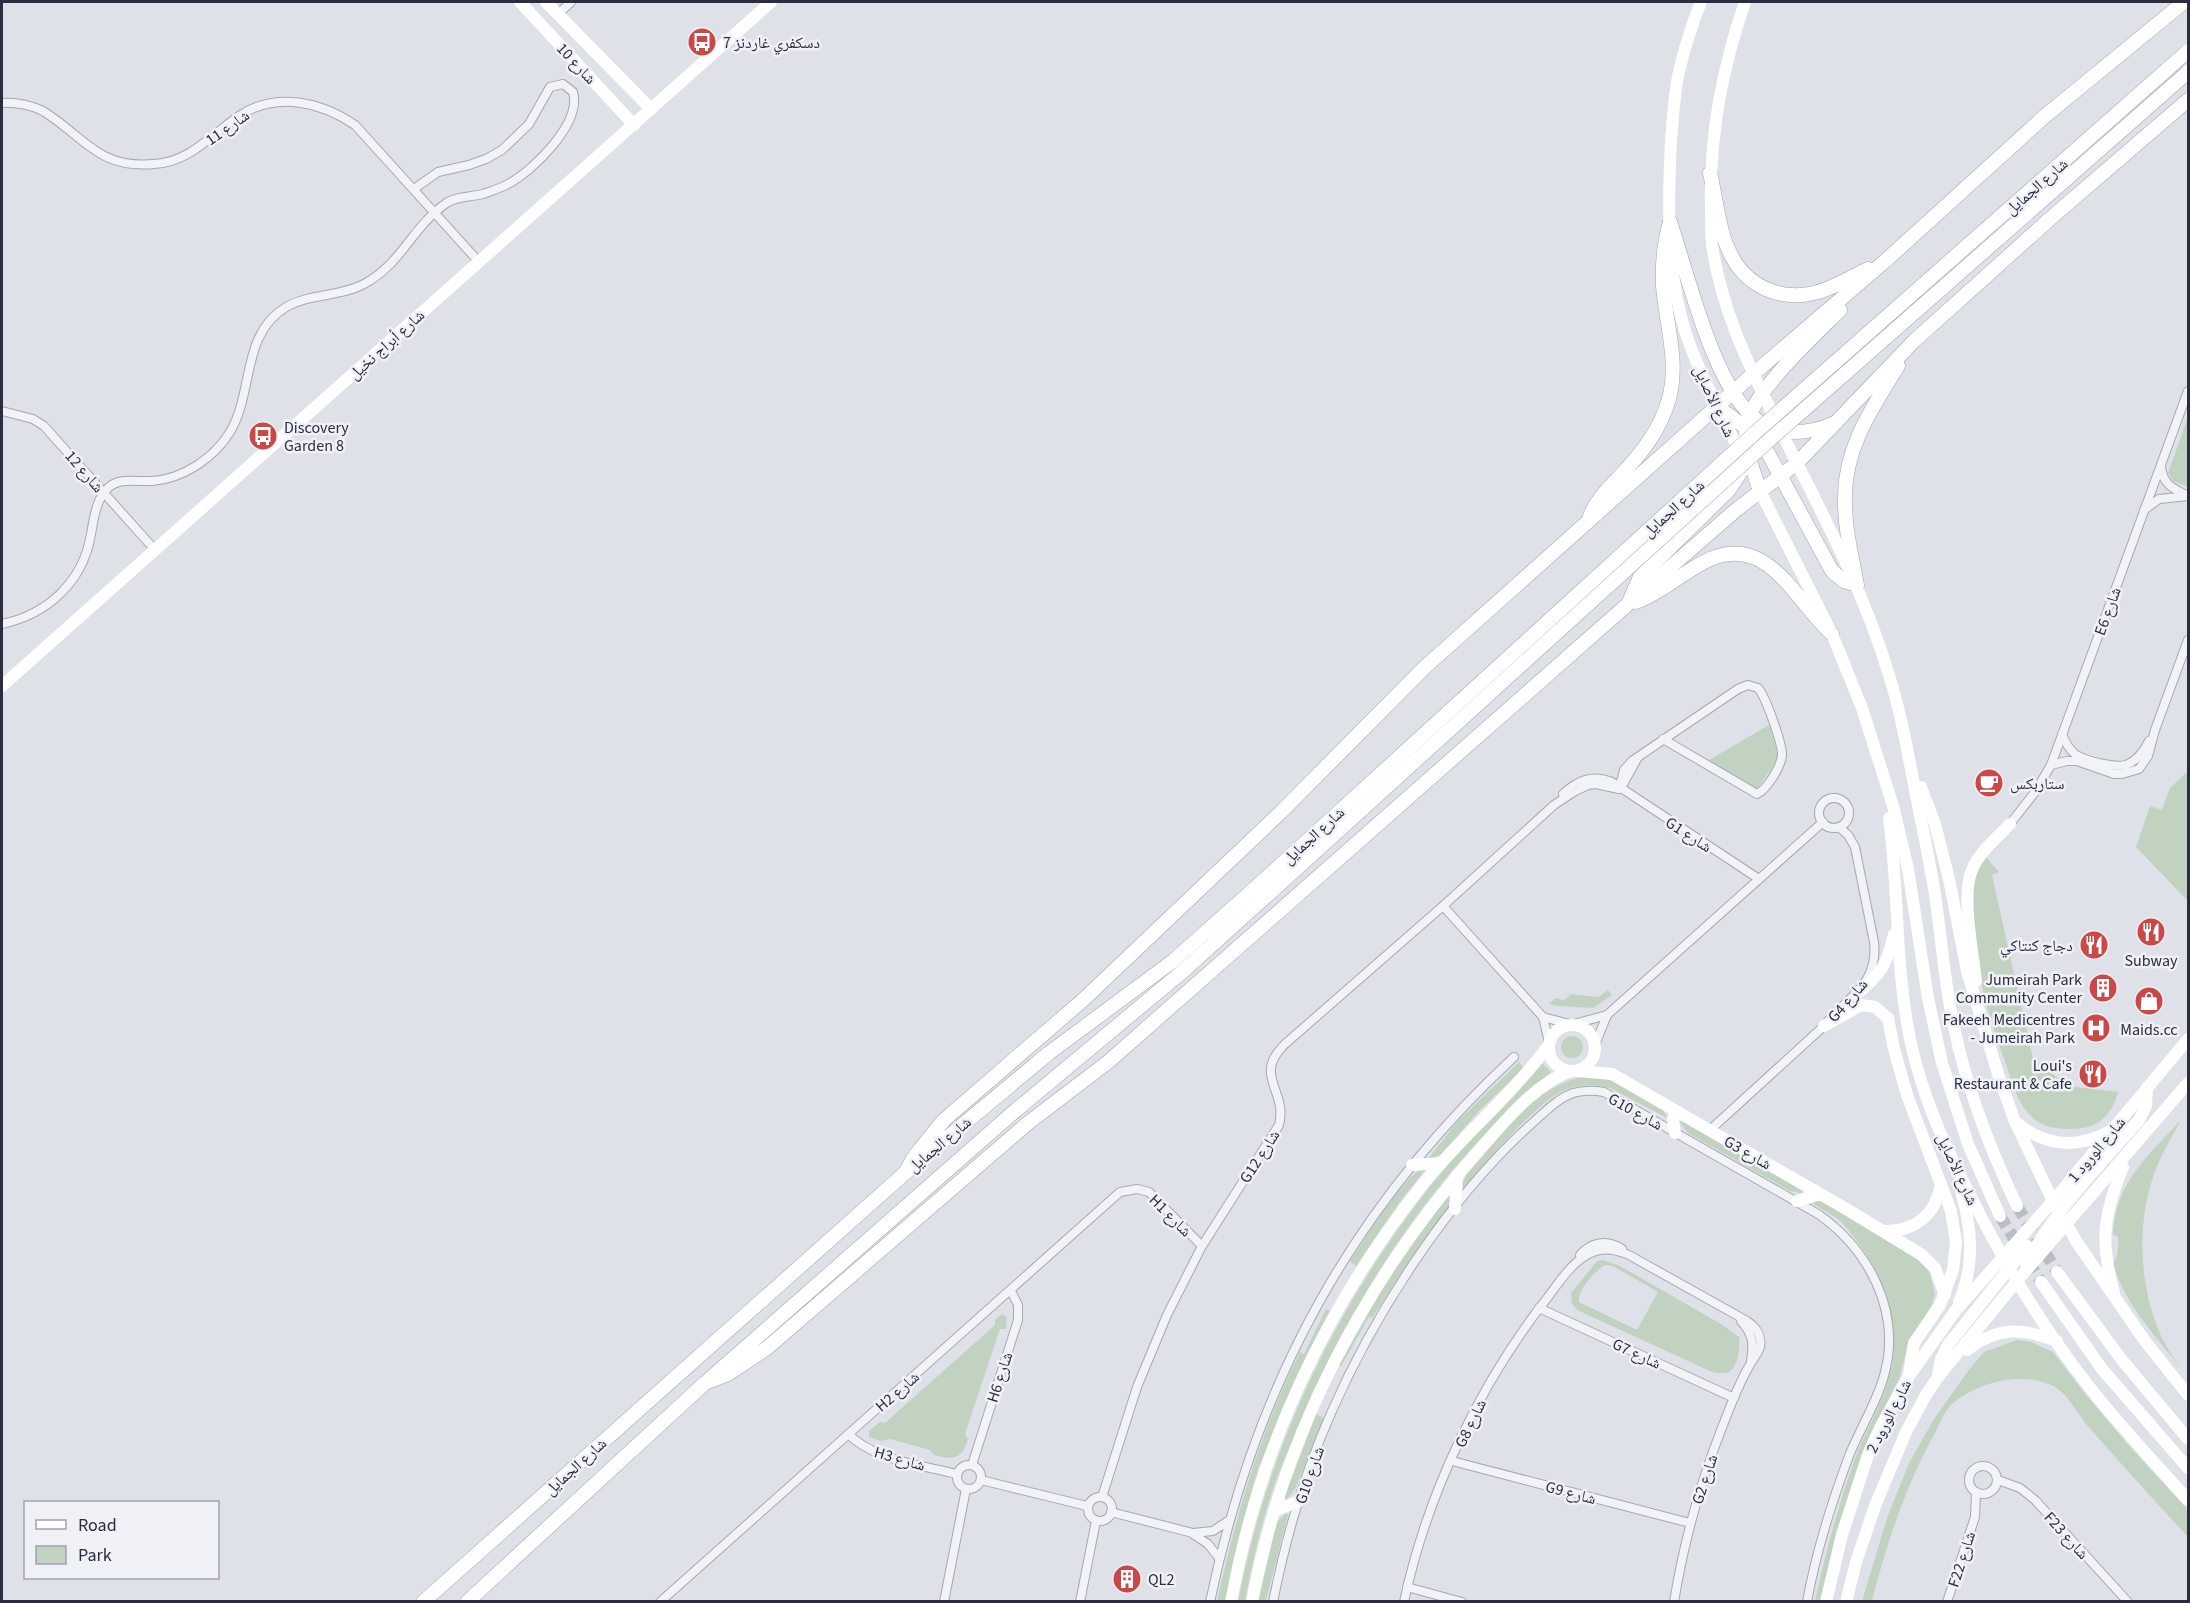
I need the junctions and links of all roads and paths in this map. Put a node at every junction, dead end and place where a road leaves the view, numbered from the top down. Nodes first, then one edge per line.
1 (520, 2) edge
2 (546, 2) edge
3 (571, 2) edge
4 (771, 2) edge
5 (1701, 2) edge
6 (1744, 2) edge
7 (2184, 2) edge
8 (558, 14) junction
9 (568, 25) junction
10 (542, 26) junction
11 (2188, 51) edge
12 (2188, 72) edge
13 (2188, 100) edge
14 (2, 103) edge
15 (651, 109) junction
16 (634, 125) junction
17 (1710, 173) junction
18 (414, 189) junction
19 (435, 212) junction
20 (1670, 222) junction
21 (479, 261) junction
22 (1884, 262) junction
23 (1914, 341) junction
24 (1752, 375) junction
25 (2188, 391) edge
26 (1733, 392) junction
27 (1760, 396) junction
28 (1717, 406) junction
29 (2, 411) edge
30 (1751, 422) junction
31 (1836, 422) junction
32 (1781, 430) junction
33 (1756, 438) junction
34 (1748, 462) junction
35 (1797, 463) junction
36 (2161, 463) junction
37 (1781, 476) junction
38 (1760, 492) junction
39 (104, 493) junction
40 (2188, 496) edge
41 (2144, 510) junction
42 (1587, 523) junction
43 (155, 550) junction
44 (1857, 585) junction
45 (1628, 604) junction
46 (2, 624) edge
47 (1832, 634) junction
48 (2188, 640) edge
49 (2, 686) edge
50 (2155, 730) junction
51 (2062, 734) junction
52 (1663, 739) junction
53 (2055, 753) junction
54 (2079, 756) junction
55 (2069, 761) junction
56 (1910, 763) junction
57 (2051, 765) junction
58 (1883, 775) junction
59 (1619, 789) junction
60 (2015, 819) joint
61 (1823, 822) junction
62 (1839, 826) junction
63 (1759, 879) junction
64 (1268, 885) junction
65 (1443, 906) junction
66 (1897, 921) junction
67 (1857, 994) junction
68 (1978, 1006) junction
69 (1607, 1015) junction
70 (1543, 1017) junction
71 (1571, 1024) junction
72 (1824, 1026) junction
73 (2188, 1039) edge
74 (1549, 1044) junction
75 (1596, 1046) junction
76 (1514, 1057) dead end
77 (1574, 1071) junction
78 (1612, 1074) junction
79 (2188, 1083) edge
80 (2147, 1088) junction
81 (1676, 1111) junction
82 (2015, 1122) junction
83 (1710, 1130) junction
84 (2112, 1130) junction
85 (1675, 1133) junction
86 (2127, 1157) junction
87 (1441, 1163) junction
88 (1953, 1164) junction
89 (1412, 1165) junction
90 (905, 1173) junction
91 (1457, 1175) junction
92 (1941, 1184) junction
93 (1137, 1189) joint
94 (1820, 1194) junction
95 (1797, 1202) junction
96 (2017, 1206) tunnel mouth
97 (2056, 1207) junction
98 (1455, 1209) junction
99 (2000, 1216) tunnel mouth
100 (2067, 1225) junction
101 (1884, 1231) junction
102 (1202, 1246) junction
103 (2002, 1257) junction
104 (1575, 1264) joint
105 (2057, 1272) tunnel mouth
106 (2014, 1275) junction
107 (2041, 1282) tunnel mouth
108 (1011, 1291) junction
109 (1945, 1295) junction
110 (2116, 1303) junction
111 (1539, 1308) junction
112 (1956, 1310) junction
113 (2056, 1341) junction
114 (1909, 1376) junction
115 (1938, 1377) junction
116 (705, 1383) junction
117 (2188, 1395) edge
118 (1734, 1398) junction
119 (848, 1434) junction
120 (2188, 1439) edge
121 (1452, 1461) junction
122 (972, 1465) junction
123 (2188, 1468) edge
124 (957, 1474) junction
125 (981, 1480) junction
126 (1998, 1480) junction
127 (966, 1489) junction
128 (1976, 1492) junction
129 (1990, 1492) junction
130 (1102, 1497) junction
131 (2188, 1500) edge
132 (1299, 1501) junction
133 (1088, 1506) junction
134 (1274, 1511) junction
135 (1111, 1512) junction
136 (1975, 1517) junction
137 (1229, 1520) junction
138 (1096, 1521) junction
139 (1690, 1523) junction
140 (1193, 1533) junction
141 (1219, 1558) junction
142 (1407, 1587) junction
143 (423, 1602) edge
144 (466, 1602) edge
145 (660, 1602) edge
146 (944, 1602) edge
147 (1080, 1602) edge
148 (1210, 1602) edge
149 (1231, 1602) edge
150 (1252, 1602) edge
151 (1274, 1602) edge
152 (1404, 1602) edge
153 (1462, 1602) edge
154 (1674, 1602) edge
155 (1807, 1602) edge
156 (1826, 1602) edge
157 (1846, 1602) edge
158 (1947, 1602) edge
159 (2128, 1602) edge

1 - 10 main road, شارع 10
2 - 8 main road, شارع 10
3 - 8 street
4 - 15 main road, شارع أبراج نخيل
5 - 20 main road, شارع الأصايل
6 - 17 main road
7 - 22 main road
8 - 9 main road, شارع 10
9 - 10 main road
9 - 15 main road, شارع 10
10 - 16 main road, شارع 10
11 - 64 main road, شارع الجمايل, bridge
12 - 64 main road, شارع الجمايل, bridge
13 - 23 main road
14 - 18 street, شارع 11
15 - 16 main road, شارع أبراج نخيل
16 - 21 main road, شارع أبراج نخيل
17 - 22 main road
17 - 24 main road
18 - 19 street, شارع 11
18 - 19 street
19 - 21 street, شارع 11
19 - 39 street
20 - 26 main road
20 - 28 main road, شارع الأصايل
20 - 42 main road
21 - 43 main road, شارع أبراج نخيل
22 - 24 main road
22 - 27 main road
23 - 31 main road
23 - 44 main road
24 - 26 main road
24 - 27 main road
25 - 36 street, E6 شارع
26 - 28 main road
26 - 30 main road
27 - 30 main road
27 - 32 main road
28 - 30 main road
28 - 34 main road, شارع الأصايل
28 - 42 main road
29 - 39 street, شارع 12
30 - 32 main road
30 - 33 main road
30 - 34 main road
31 - 32 main road
31 - 35 main road
32 - 35 main road
33 - 34 main road
33 - 37 main road
34 - 38 main road
34 - 45 main road
35 - 37 main road
35 - 44 main road
36 - 40 street
36 - 41 street, E6 شارع
37 - 38 main road
37 - 44 main road
38 - 45 main road
38 - 47 main road, شارع الأصايل
39 - 43 street, شارع 12
39 - 46 street
40 - 41 street
41 - 51 street, E6 شارع
42 - 90 main road
43 - 49 main road, شارع أبراج نخيل
44 - 56 main road
45 - 47 main road
45 - 116 main road
47 - 58 main road, شارع الأصايل
48 - 50 street
50 - 54 street
50 - 55 street
51 - 53 street, E6 شارع
51 - 54 street
52 - 52 street
52 - 59 street
53 - 54 street
53 - 55 street
53 - 57 street, E6 شارع
55 - 57 street
56 - 68 main road
56 - 96 main road
57 - 60 street, E6 شارع
58 - 66 main road, شارع الأصايل
58 - 99 main road, شارع الأصايل
59 - 63 street, G1 شارع
59 - 65 street, G12 شارع
60 - 68 main road
61 - 62 street
61 - 62 street
61 - 63 street
62 - 67 street, G4 شارع
63 - 69 street
64 - 90 main road, شارع الجمايل
64 - 116 main road, شارع الجمايل
65 - 70 street
65 - 102 street, G12 شارع
66 - 67 main road
66 - 88 main road, شارع الأصايل
67 - 72 street, G4 شارع
68 - 82 main road
69 - 71 street
69 - 75 street
70 - 71 street
70 - 74 street
71 - 74 main road
71 - 75 main road
72 - 83 street, G4 شارع
72 - 92 main road
73 - 80 main road, شارع الورود 1
74 - 77 main road
74 - 87 main road
75 - 77 main road
75 - 78 main road, G3 شارع
76 - 89 street
77 - 78 main road, G3 شارع
77 - 91 main road, G10 شارع
78 - 81 main road, G3 شارع
79 - 86 main road, شارع الورود 1
80 - 84 main road, شارع الورود 1
80 - 97 main road
81 - 83 main road, G3 شارع
81 - 85 main road
82 - 84 main road
82 - 97 main road
83 - 94 main road, G3 شارع
84 - 97 main road, شارع الورود 1
85 - 95 street, G10 شارع
85 - 98 street, G10 شارع
86 - 100 main road, شارع الورود 1
86 - 110 main road
87 - 89 main road
87 - 149 main road
88 - 103 main road, شارع الأصايل
88 - 112 main road
89 - 137 street
90 - 143 main road, شارع الجمايل
91 - 98 main road
91 - 134 main road, G10 شارع
92 - 101 main road
92 - 109 main road
93 - 102 street, H1 شارع
93 - 108 street, H2 شارع
94 - 95 main road
94 - 101 main road, G3 شارع
95 - 155 street, G10 شارع
97 - 100 main road
97 - 103 main road, شارع الورود 1
97 - 106 main road
98 - 132 street, G10 شارع
100 - 106 main road, شارع الورود 1
100 - 110 main road
101 - 109 main road, G3 شارع
102 - 130 street, G12 شارع
103 - 106 main road, شارع الأصايل
103 - 112 main road, شارع الورود 2
104 - 111 street, G8 شارع
104 - 118 street, G2 شارع
105 - 120 main road
106 - 113 main road, شارع الأصايل
106 - 115 main road, شارع الورود 2
107 - 123 main road
108 - 119 street, H2 شارع
108 - 122 street, H6 شارع
109 - 114 main road
110 - 117 main road
111 - 118 street, G7 شارع
111 - 121 street, G8 شارع
112 - 114 main road, شارع الورود 2
113 - 115 main road
113 - 131 main road, شارع الأصايل
114 - 156 main road, شارع الورود 2
115 - 157 main road, شارع الورود 2
116 - 144 main road, شارع الجمايل
118 - 139 street, G2 شارع
119 - 124 street, H3 شارع
119 - 145 street, H2 شارع
121 - 139 street, G9 شارع
121 - 142 street, G8 شارع
122 - 124 street
122 - 125 street
124 - 127 street
125 - 127 street
125 - 133 street
126 - 128 street, F22 شارع
126 - 129 street, F22 شارع
126 - 159 street, F23 شارع
127 - 146 street
128 - 129 street
128 - 136 street, F22 شارع
129 - 136 street, F22 شارع
130 - 133 street
130 - 135 street
132 - 134 main road
132 - 151 street, G10 شارع
133 - 138 street
134 - 150 main road, G10 شارع
135 - 138 street
135 - 140 street
136 - 158 street, F22 شارع
137 - 140 street
137 - 141 street
138 - 147 street
139 - 154 street, G2 شارع
140 - 141 street
141 - 148 street
142 - 152 street, G8 شارع
142 - 153 street

